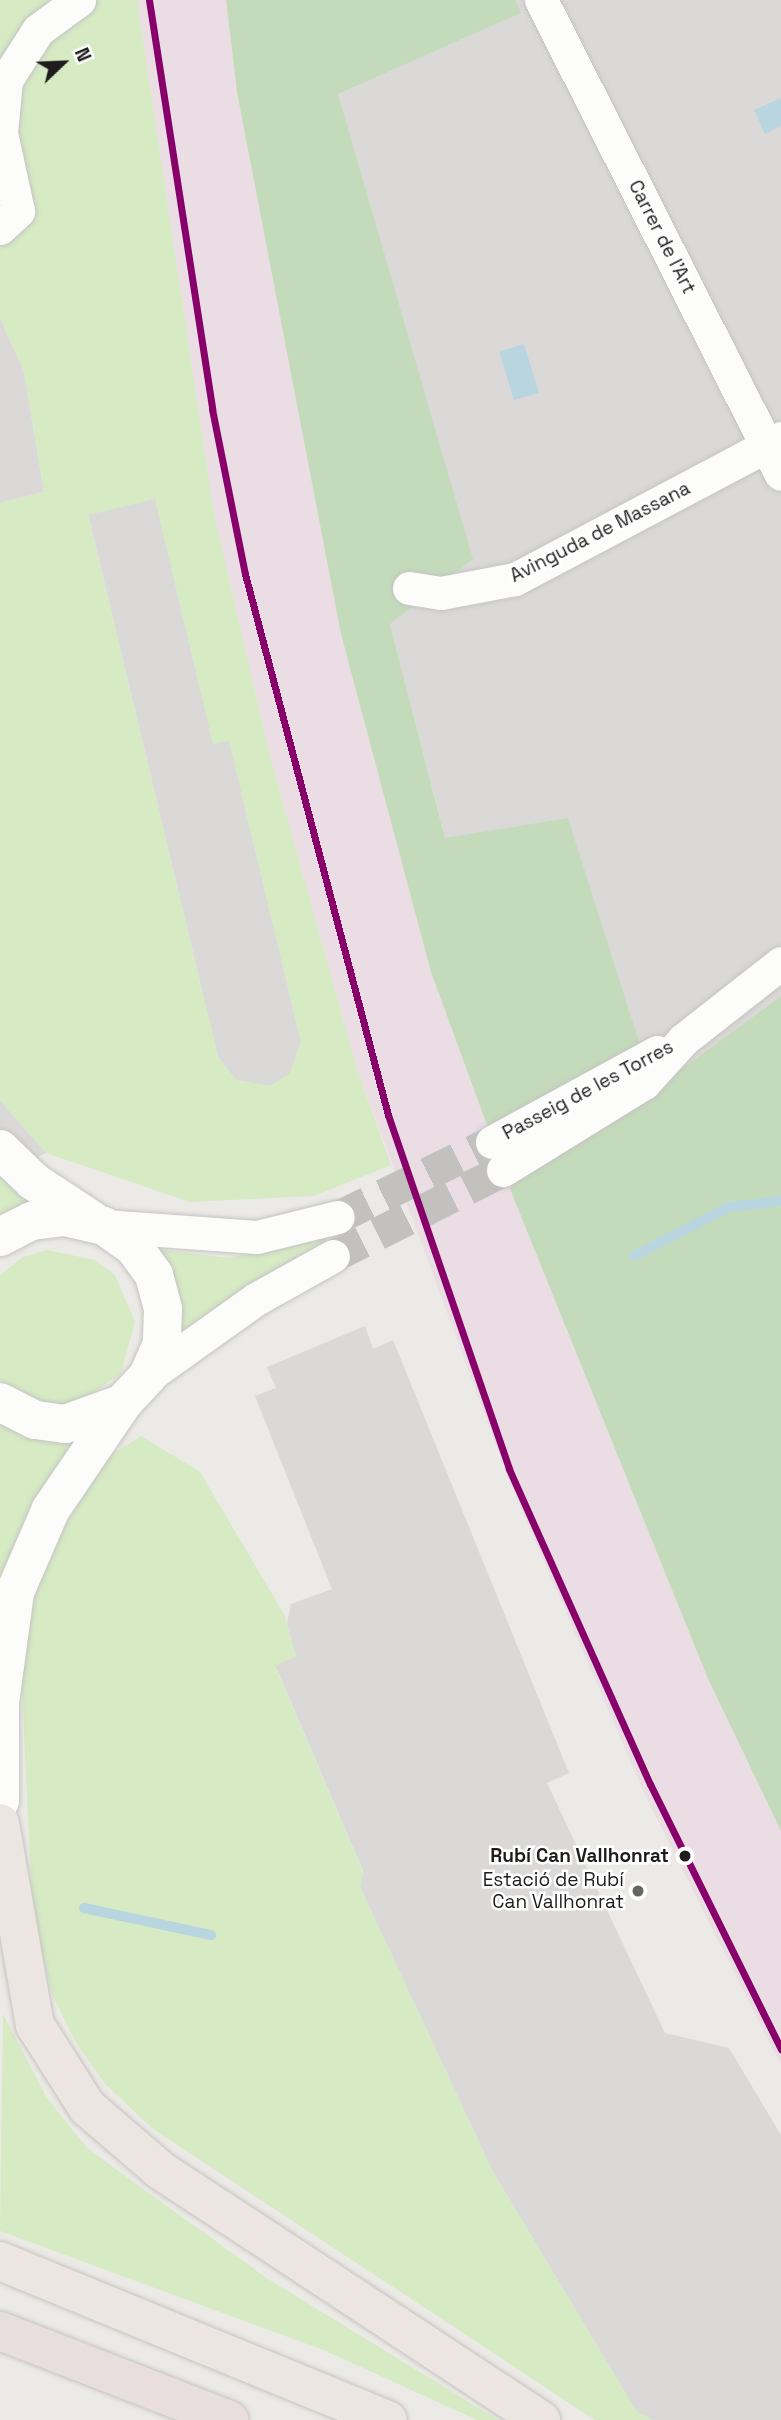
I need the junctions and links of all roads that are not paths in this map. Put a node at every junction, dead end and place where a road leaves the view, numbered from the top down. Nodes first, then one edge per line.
1 (79, 0) edge
2 (541, 0) edge
3 (0, 228) edge
4 (776, 452) edge
5 (409, 588) dead end
6 (781, 963) edge
7 (0, 1149) edge
8 (498, 1156) tunnel mouth
9 (338, 1217) tunnel mouth
10 (100, 1225) junction
11 (0, 1237) edge
12 (333, 1256) tunnel mouth
13 (136, 1390) junction
14 (0, 1402) edge
15 (0, 1801) edge
16 (0, 1823) edge
17 (12, 2266) edge
18 (0, 2331) edge
19 (229, 2420) edge
20 (388, 2420) edge
21 (541, 2420) edge

1 - 3 street
2 - 4 street, Carrer de l'Art
4 - 5 street, Avinguda de Massana
6 - 8 street, Passeig de les Torres
7 - 10 street
9 - 10 street
10 - 11 street
10 - 13 street
12 - 13 street
13 - 14 street
13 - 15 street
16 - 21 highway
17 - 20 highway
18 - 19 highway

